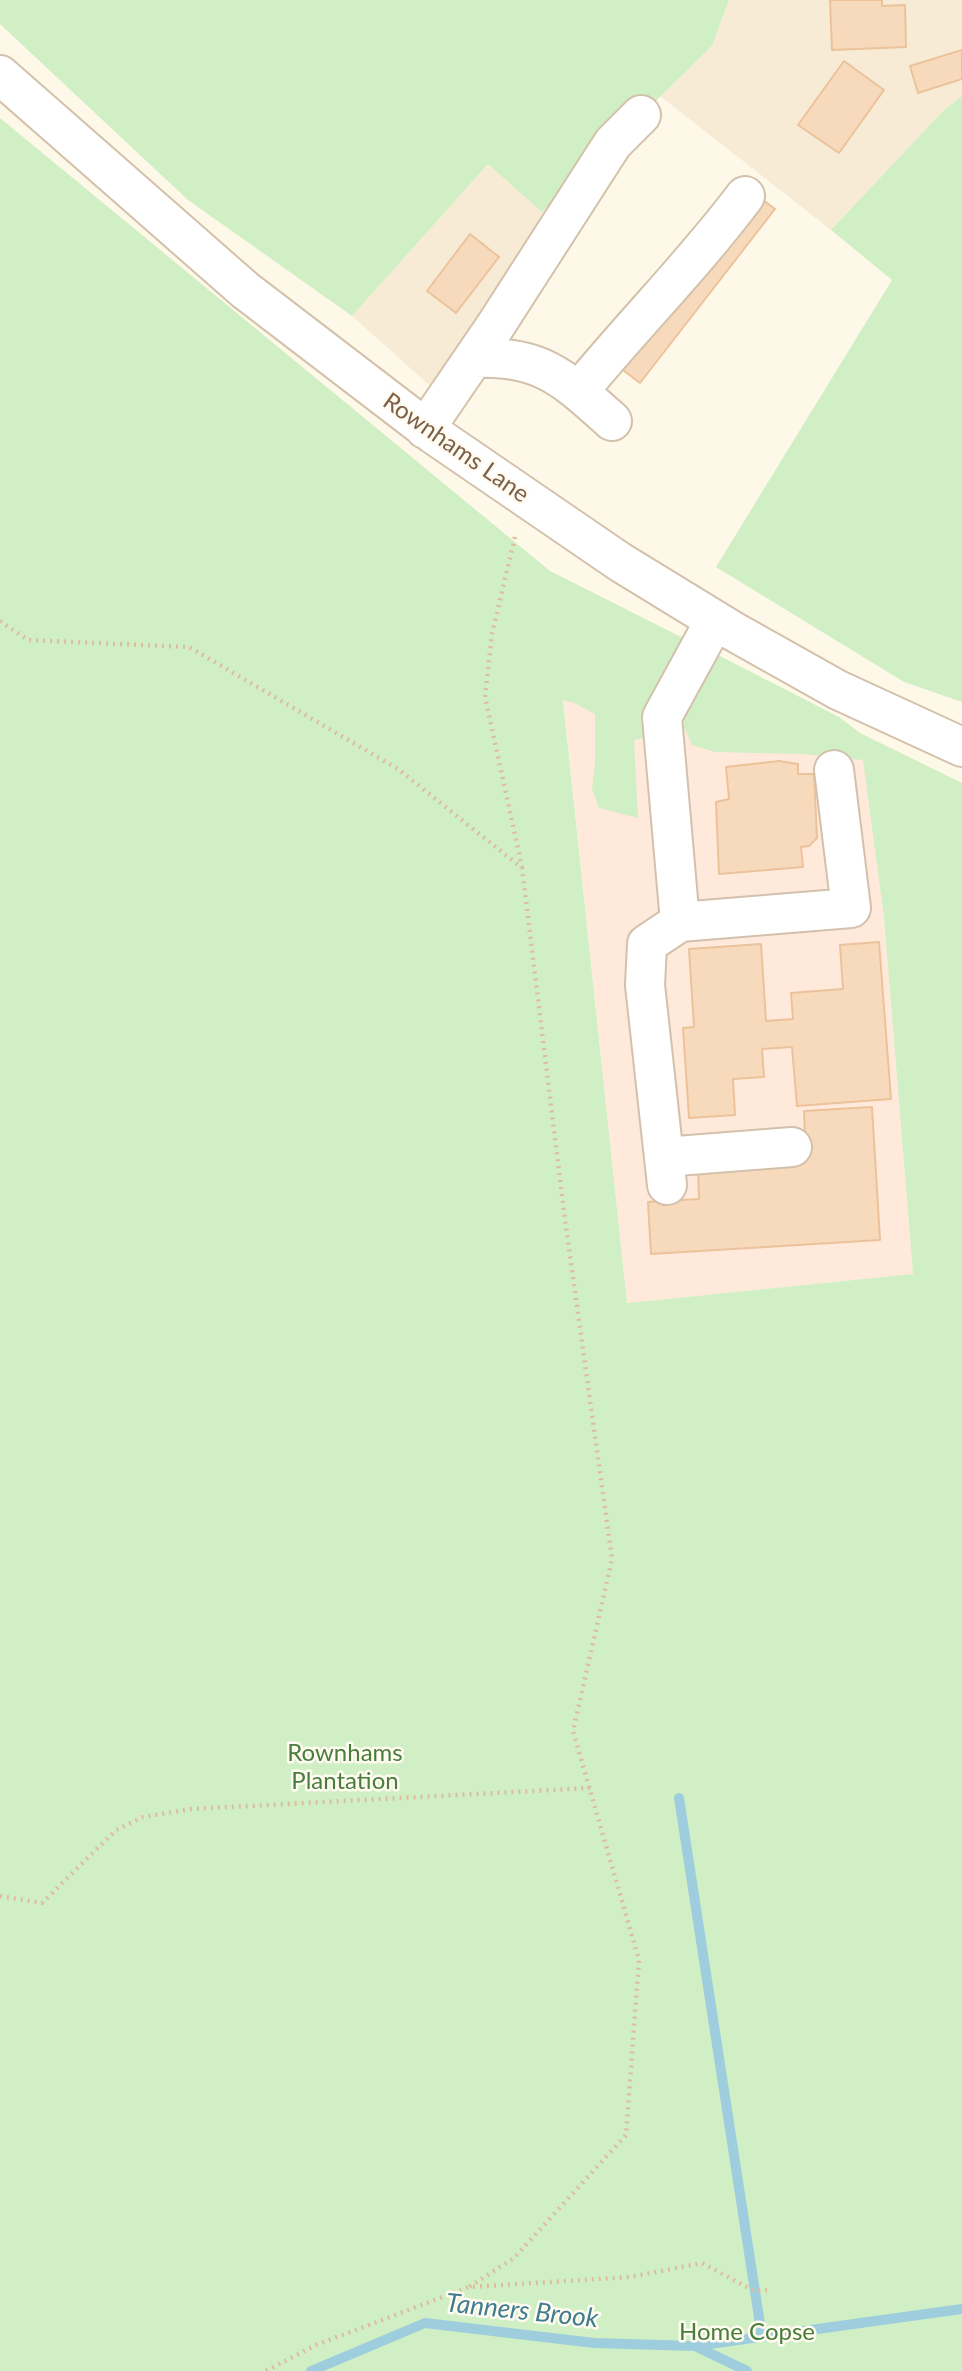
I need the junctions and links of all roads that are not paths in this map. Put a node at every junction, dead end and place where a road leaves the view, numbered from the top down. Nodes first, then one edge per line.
1 (0, 75) edge
2 (641, 115) dead end
3 (745, 196) dead end
4 (474, 358) junction
5 (579, 391) junction
6 (612, 421) dead end
7 (425, 429) junction
8 (715, 620) junction
9 (962, 747) edge
10 (834, 770) dead end
11 (680, 922) junction
12 (792, 1147) dead end

1 - 7 street, Rownhams Lane
2 - 4 street
3 - 5 street
4 - 5 street
4 - 7 street
5 - 6 street
7 - 8 street, Rownhams Lane
8 - 9 street, Rownhams Lane
8 - 11 street
10 - 11 street
11 - 12 street

